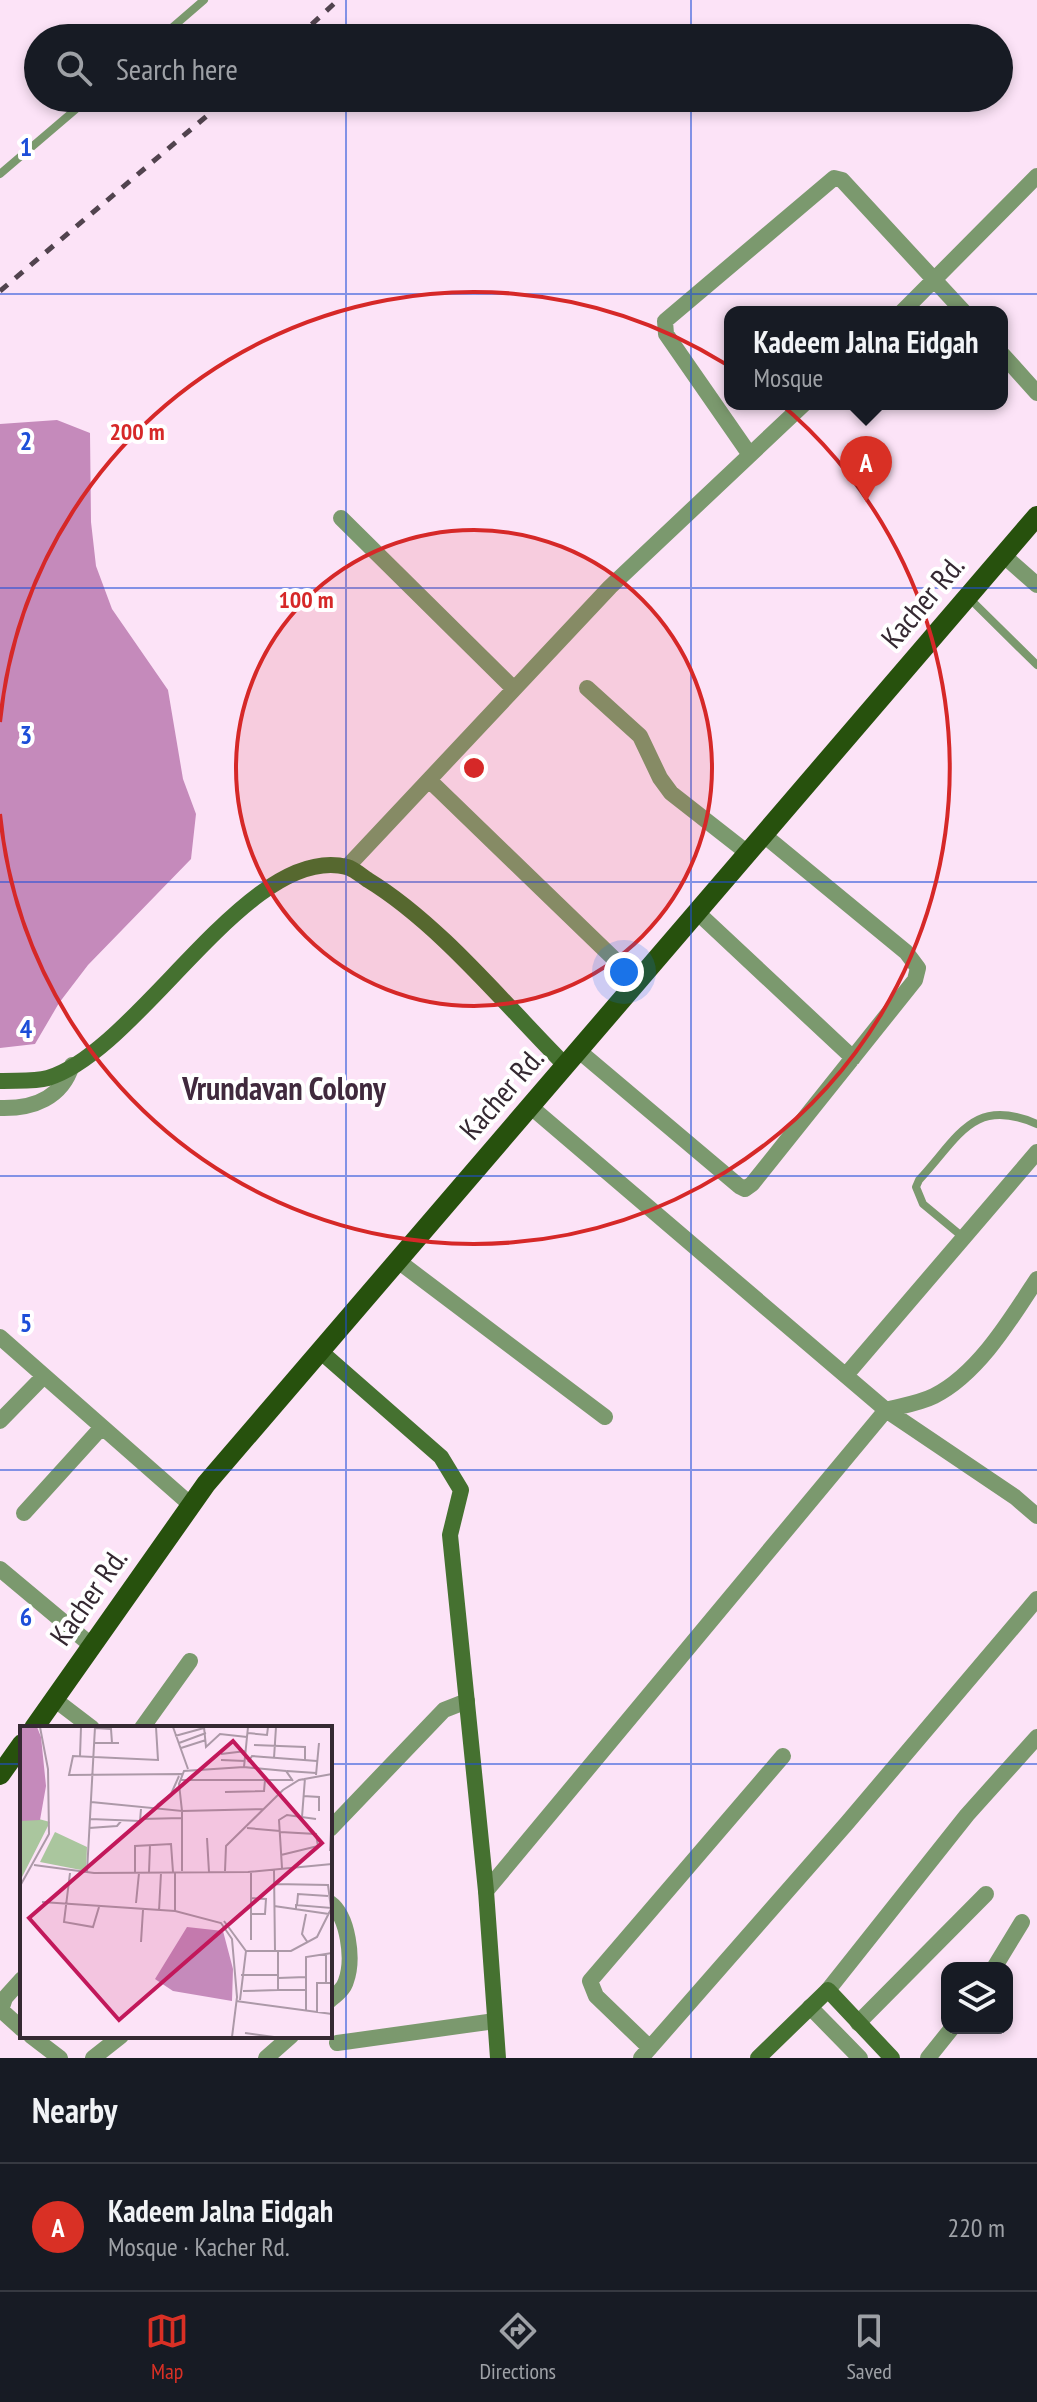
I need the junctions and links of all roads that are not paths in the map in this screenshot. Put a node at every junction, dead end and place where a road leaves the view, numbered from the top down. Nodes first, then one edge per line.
1 (204, 0) edge
2 (176, 24) edge
3 (73, 112) edge
4 (0, 174) edge
5 (1037, 176) edge
6 (935, 280) junction
7 (908, 306) edge
8 (959, 306) edge
9 (1008, 361) edge
10 (1037, 393) edge
11 (798, 410) edge
12 (750, 455) junction
13 (1037, 516) edge
14 (341, 518) dead end
15 (1003, 555) junction
16 (1037, 585) edge
17 (967, 596) junction
18 (1037, 665) edge
19 (587, 688) dead end
20 (514, 689) junction
21 (429, 780) junction
22 (765, 836) junction
23 (749, 854) junction
24 (347, 867) junction
25 (698, 913) junction
26 (637, 981) junction
27 (853, 1058) junction
28 (573, 1059) junction
29 (72, 1065) junction
30 (0, 1081) edge
31 (531, 1107) junction
32 (0, 1108) edge
33 (1037, 1124) edge
34 (1037, 1152) edge
35 (964, 1238) junction
36 (398, 1261) junction
37 (1037, 1279) edge
38 (0, 1337) edge
39 (320, 1351) junction
40 (846, 1375) junction
41 (44, 1376) junction
42 (886, 1410) junction
43 (605, 1417) dead end
44 (0, 1421) edge
45 (102, 1427) junction
46 (191, 1505) junction
47 (24, 1513) dead end
48 (1037, 1516) edge
49 (2, 1574) edge
50 (1037, 1599) edge
51 (91, 1645) junction
52 (190, 1661) dead end
53 (54, 1699) junction
54 (467, 1701) junction
55 (35, 1726) edge
56 (89, 1726) edge
57 (143, 1726) edge
58 (1037, 1737) edge
59 (20, 1747) edge
60 (783, 1756) dead end
61 (0, 1775) edge
62 (332, 1827) edge
63 (486, 1891) junction
64 (986, 1894) dead end
65 (332, 1905) edge
66 (1022, 1922) dead end
67 (998, 1962) edge
68 (20, 1981) edge
69 (828, 1990) junction
70 (332, 1998) edge
71 (810, 2007) junction
72 (495, 2021) junction
73 (858, 2023) junction
74 (20, 2027) edge
75 (947, 2034) edge
76 (34, 2038) edge
77 (118, 2038) edge
78 (289, 2038) edge
79 (333, 2039) edge
80 (646, 2053) edge
81 (60, 2058) edge
82 (93, 2058) edge
83 (266, 2058) edge
84 (353, 2058) edge
85 (498, 2058) edge
86 (758, 2058) edge
87 (860, 2058) edge
88 (892, 2058) edge
89 (928, 2058) edge

1 - 2 lane
3 - 4 lane
5 - 6 street
6 - 7 street
6 - 8 street
6 - 12 street
9 - 10 street
11 - 12 street
12 - 20 street
13 - 15 main road, Kacher Rd.
14 - 20 street
15 - 16 street
15 - 17 main road, Kacher Rd.
17 - 18 lane
17 - 22 main road, Kacher Rd.
19 - 23 street
20 - 21 street
21 - 24 street
21 - 26 street
22 - 23 main road, Kacher Rd.
22 - 27 street
23 - 25 main road, Kacher Rd.
24 - 28 street
24 - 29 street
25 - 26 main road, Kacher Rd.
25 - 27 street
26 - 28 main road, Kacher Rd.
27 - 28 street
28 - 31 main road, Kacher Rd.
29 - 30 street
29 - 32 street
31 - 36 main road, Kacher Rd.
31 - 40 street
33 - 35 lane
34 - 35 street
35 - 40 street
36 - 39 main road, Kacher Rd.
36 - 43 street
37 - 42 street
38 - 41 street
39 - 46 main road, Kacher Rd.
39 - 54 street
40 - 42 street
41 - 44 street
41 - 45 street
42 - 48 street
42 - 63 street
45 - 46 street
45 - 47 street
46 - 51 main road, Kacher Rd.
49 - 51 street
50 - 80 street
51 - 53 main road, Kacher Rd.
52 - 57 street
53 - 55 main road, Kacher Rd.
53 - 56 street
54 - 62 street
54 - 63 street
58 - 69 street
59 - 61 main road
60 - 80 street
63 - 72 street
64 - 73 street
65 - 70 street
66 - 67 street
68 - 74 street
69 - 71 street
69 - 73 street
71 - 86 street
71 - 87 street
72 - 79 street
72 - 85 street
73 - 88 street
75 - 89 street
76 - 81 street
77 - 82 street
78 - 83 street
79 - 84 street

